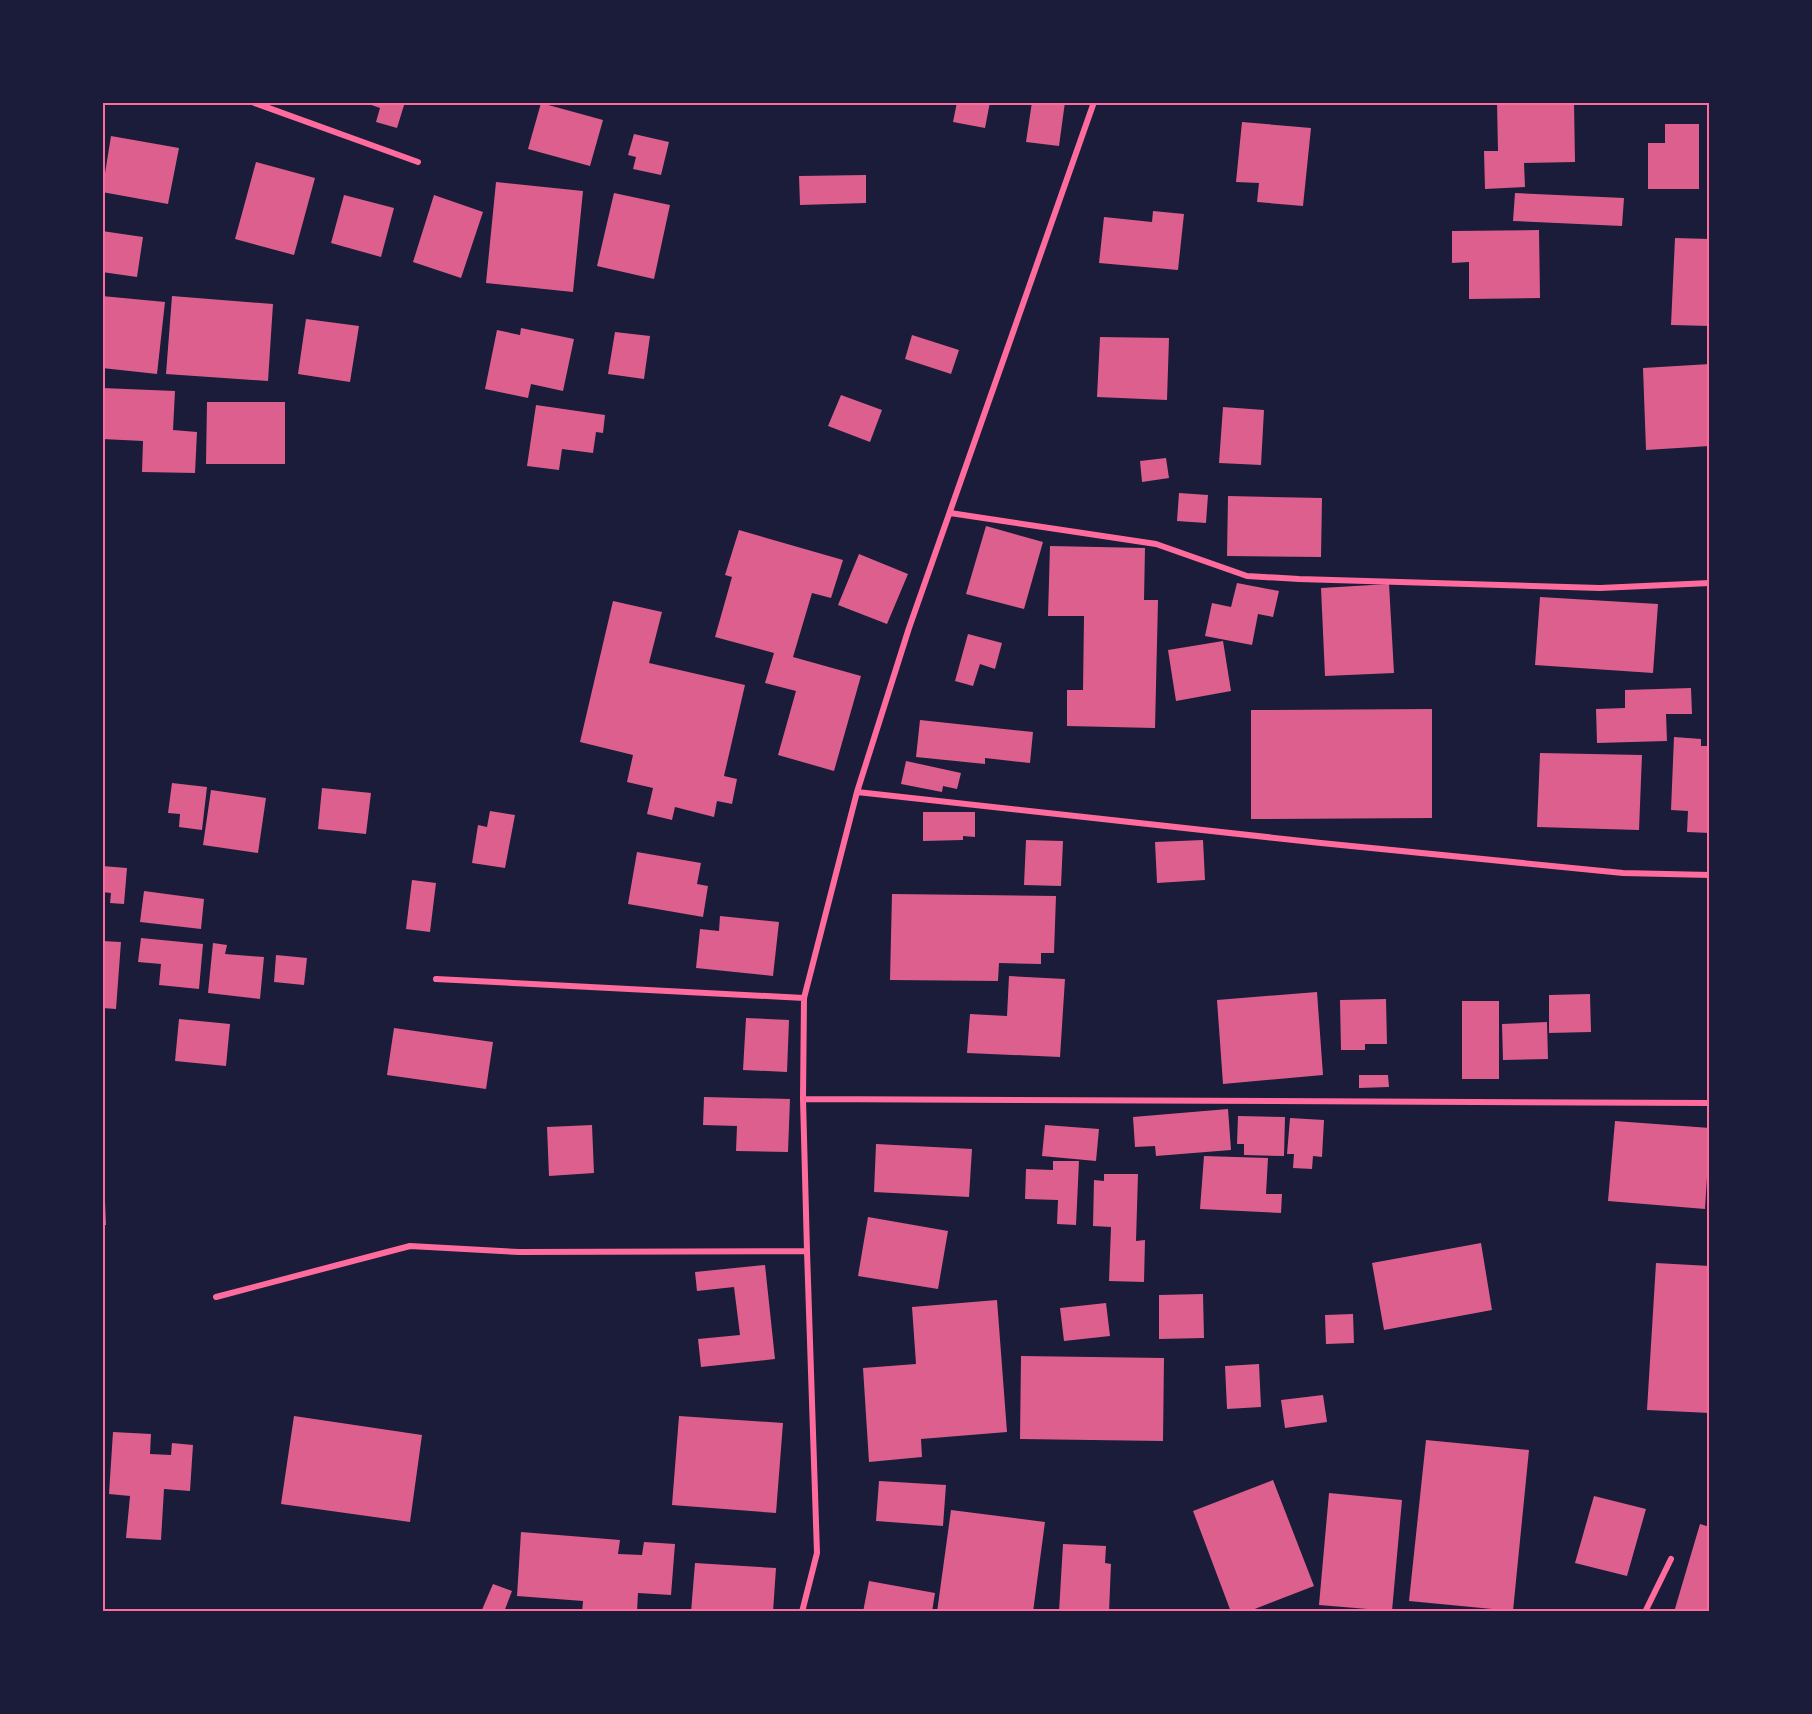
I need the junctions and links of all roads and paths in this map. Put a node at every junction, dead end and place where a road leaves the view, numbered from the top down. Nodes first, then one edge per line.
1 (252, 102) edge
2 (1094, 102) edge
3 (418, 162) dead end
4 (950, 513) junction
5 (1710, 583) edge
6 (857, 792) junction
7 (1710, 875) edge
8 (436, 979) dead end
9 (804, 998) junction
10 (803, 1099) junction
11 (1710, 1103) edge
12 (807, 1251) junction
13 (216, 1297) dead end
14 (1671, 1559) dead end
15 (802, 1612) edge
16 (1645, 1612) edge

1 - 3 street
2 - 4 street
4 - 5 street
4 - 6 street
6 - 7 street
6 - 9 street
8 - 9 street
9 - 10 street
10 - 11 street
10 - 12 street
12 - 13 street
12 - 15 street
14 - 16 street

